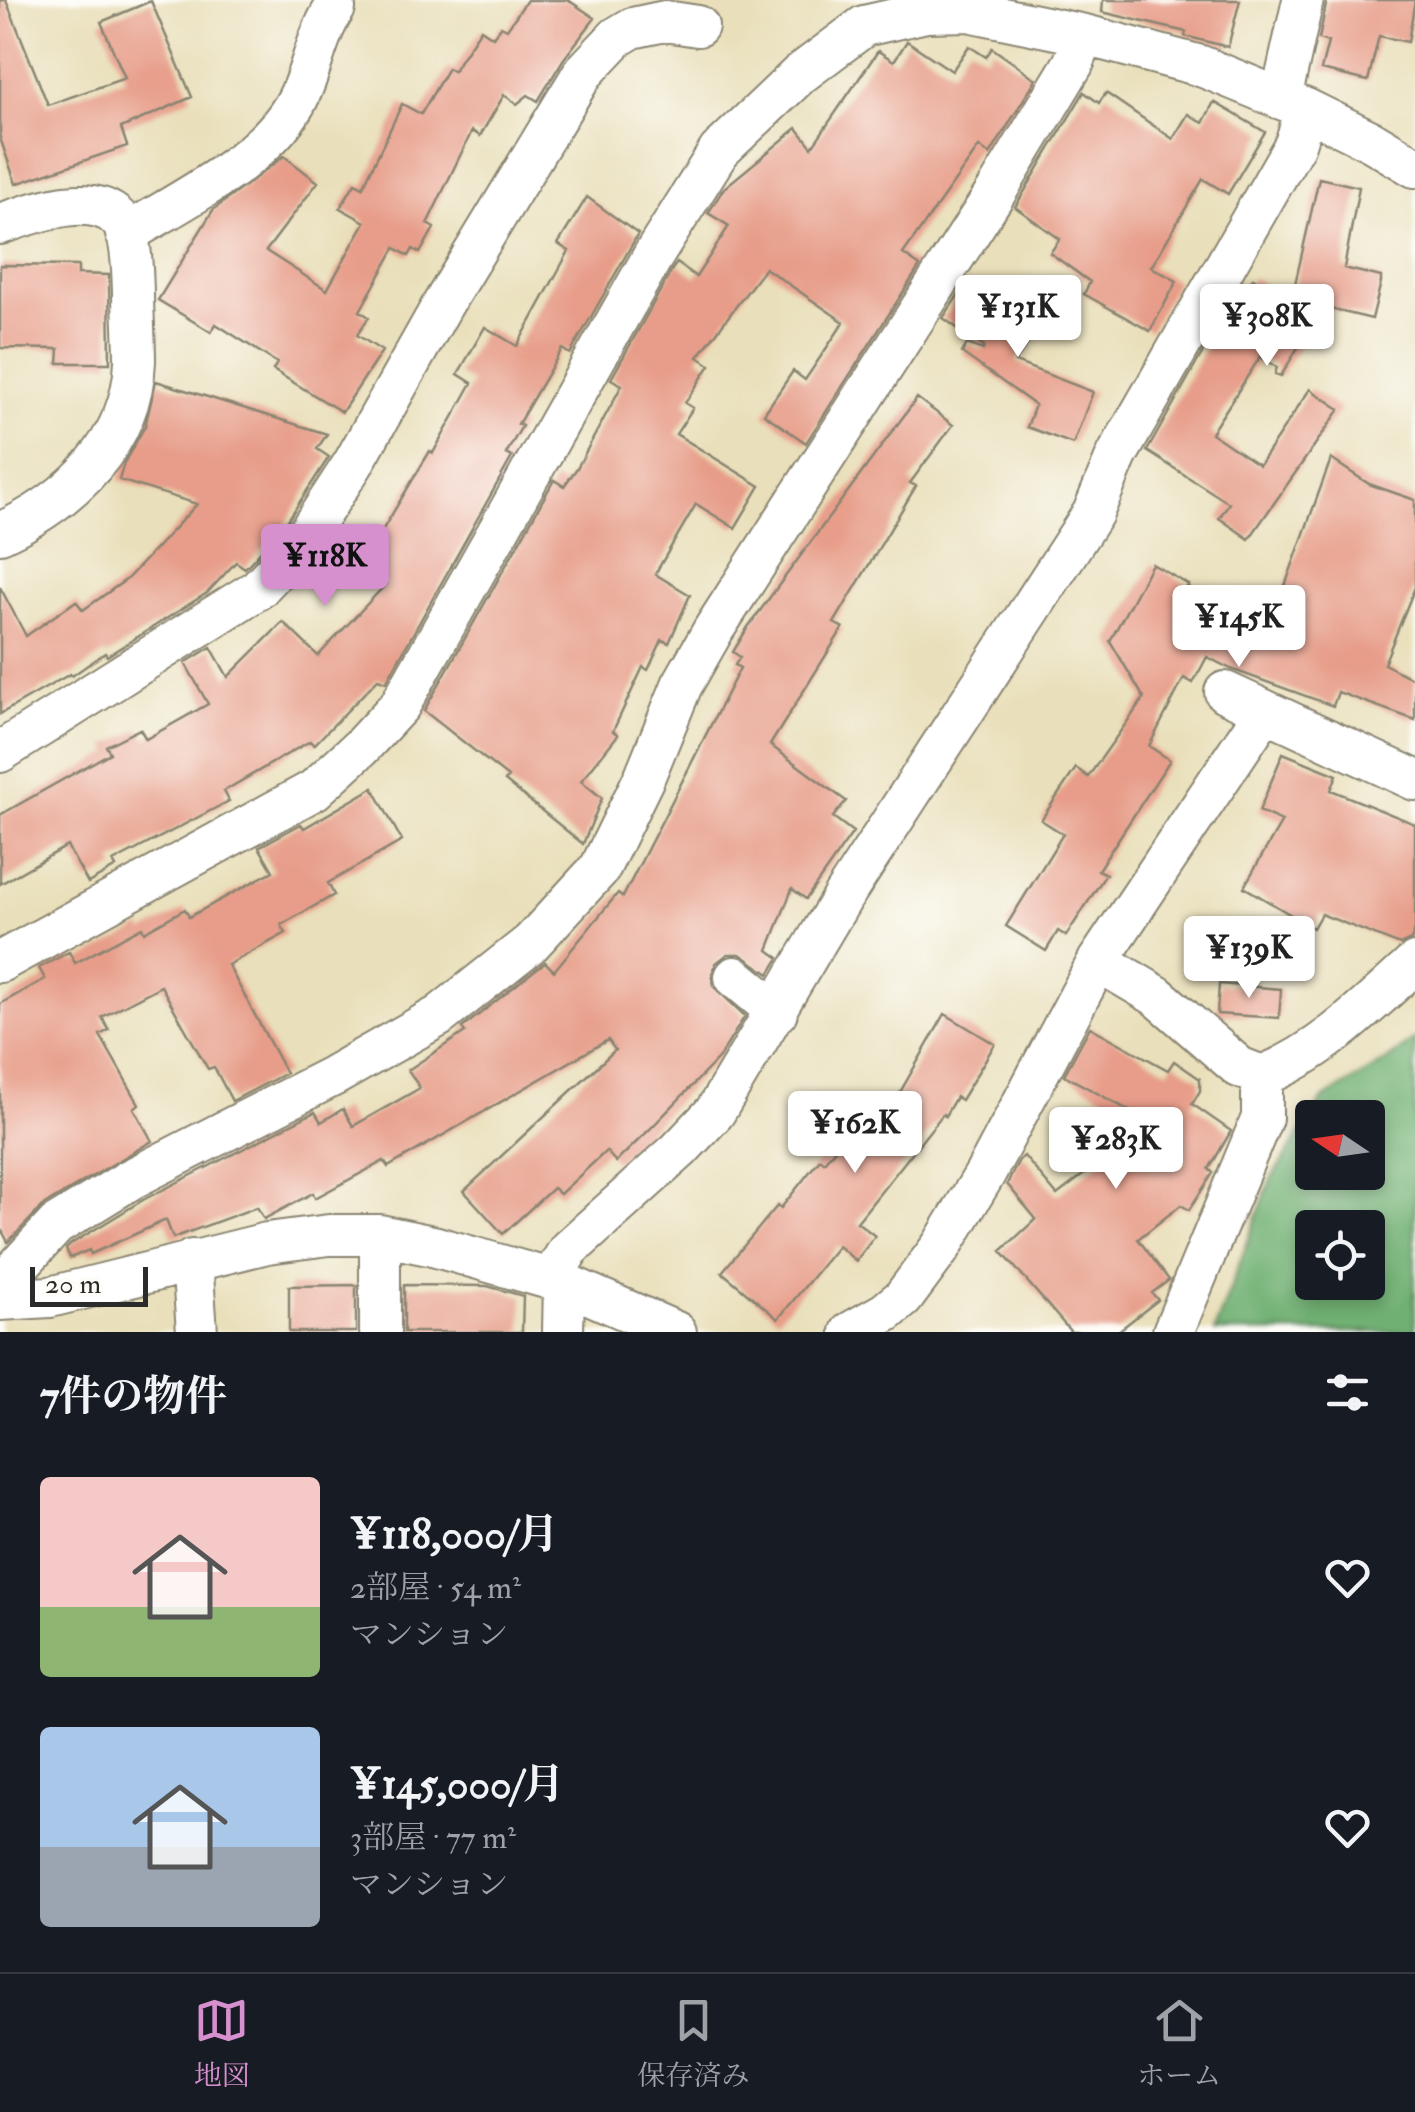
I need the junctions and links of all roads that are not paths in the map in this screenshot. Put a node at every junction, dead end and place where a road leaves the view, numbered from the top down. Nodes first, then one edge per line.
1 (1304, 0) edge
2 (334, 8) dead end
3 (890, 9) edge
4 (698, 26) dead end
5 (1085, 35) junction
6 (1294, 104) junction
7 (1415, 167) edge
8 (0, 224) edge
9 (126, 234) junction
10 (0, 533) edge
11 (1225, 692) dead end
12 (1264, 711) junction
13 (0, 752) edge
14 (1415, 780) edge
15 (1098, 961) junction
16 (0, 962) edge
17 (1415, 964) edge
18 (735, 977) dead end
19 (777, 1012) junction
20 (1262, 1076) junction
21 (380, 1234) junction
22 (192, 1260) junction
23 (557, 1281) junction
24 (0, 1298) edge
25 (197, 1332) edge
26 (380, 1332) edge
27 (563, 1332) edge
28 (676, 1332) edge
29 (852, 1332) edge
30 (1173, 1332) edge

1 - 6 street
2 - 9 street
3 - 5 street
3 - 16 street
4 - 13 street
5 - 6 street
5 - 24 street
6 - 7 street
6 - 19 street
8 - 9 street
9 - 10 street
11 - 12 street
12 - 14 street
12 - 15 street
15 - 20 street
15 - 29 street
17 - 20 street
18 - 19 street
19 - 23 street
20 - 30 street
21 - 22 street
21 - 23 street
21 - 26 street
22 - 24 street
22 - 25 street
23 - 27 street
23 - 28 street

